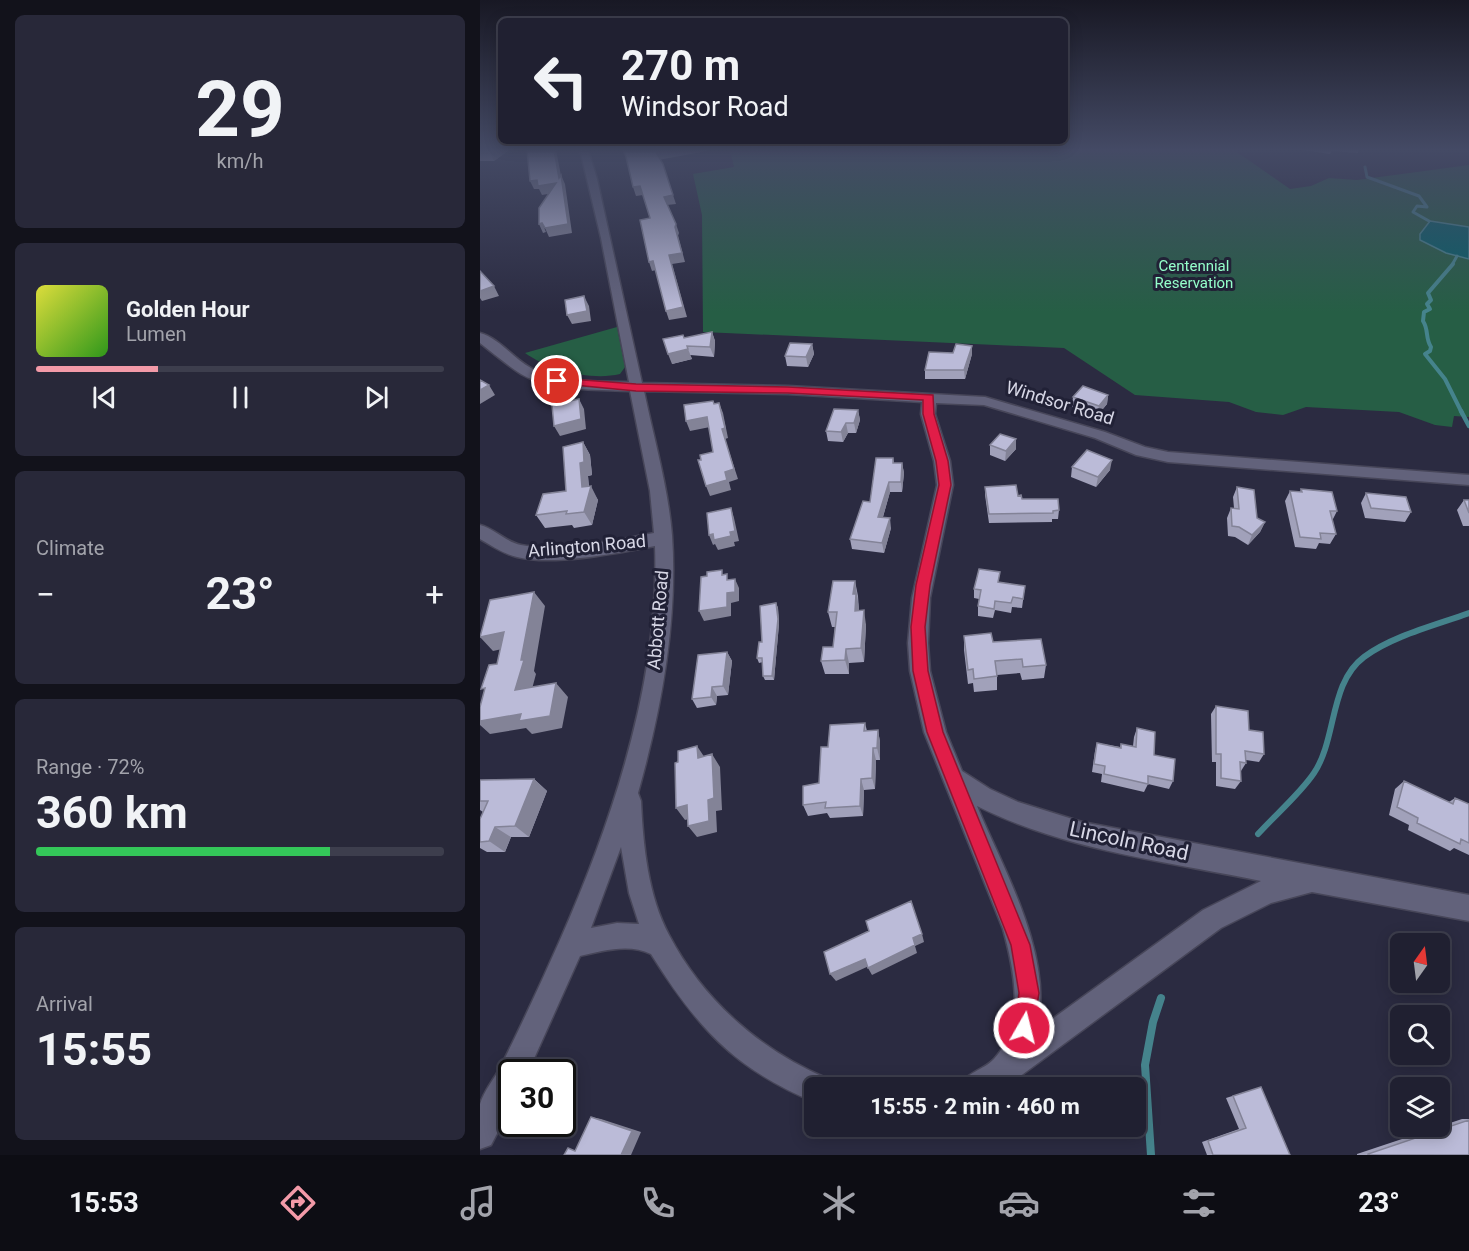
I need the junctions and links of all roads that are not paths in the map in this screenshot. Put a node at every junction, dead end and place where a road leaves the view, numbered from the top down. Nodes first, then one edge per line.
1 (597, 204) edge
2 (480, 337) edge
3 (636, 387) junction
4 (929, 397) junction
5 (1469, 480) edge
6 (480, 531) edge
7 (663, 538) junction
8 (632, 774) junction
9 (953, 777) junction
10 (1314, 880) junction
11 (1469, 908) edge
12 (572, 945) junction
13 (660, 945) junction
14 (519, 1059) edge
15 (1000, 1074) junction
16 (994, 1077) edge
17 (804, 1083) edge
18 (498, 1100) edge
19 (480, 1134) edge

1 - 3 street, Abbott Road
2 - 3 street, Windsor Road
3 - 4 street, Windsor Road
3 - 7 street, Abbott Road
4 - 5 street, Windsor Road
4 - 9 street
6 - 7 street, Arlington Road
7 - 8 street, Abbott Road
8 - 12 street, Abbott Road
8 - 13 street
9 - 10 street, Lincoln Road
9 - 15 street
10 - 11 street, Lincoln Road
10 - 15 street, Lincoln Road
12 - 13 street
12 - 14 street, Abbott Road
13 - 17 street
15 - 16 street, Lincoln Road
18 - 19 street, Abbott Road

